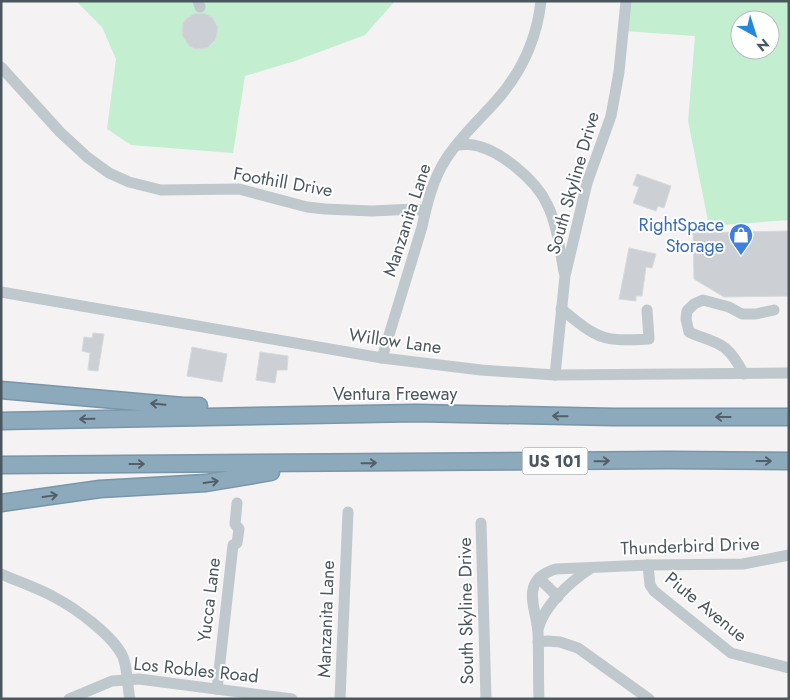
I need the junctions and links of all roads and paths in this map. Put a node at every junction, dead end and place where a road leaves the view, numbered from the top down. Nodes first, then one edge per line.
1 (626, 1) edge
2 (540, 6) edge
3 (1, 67) edge
4 (457, 145) junction
5 (425, 211) junction
6 (565, 276) junction
7 (1, 292) edge
8 (561, 309) junction
9 (647, 310) dead end
10 (774, 310) dead end
11 (382, 358) junction
12 (789, 373) edge
13 (744, 374) junction
14 (555, 375) junction
15 (1, 390) edge
16 (416, 413) junction
17 (789, 417) edge
18 (1, 421) edge
19 (789, 461) edge
20 (320, 464) junction
21 (1, 465) edge
22 (1, 503) edge
23 (237, 503) dead end
24 (348, 512) dead end
25 (481, 523) dead end
26 (789, 555) edge
27 (648, 565) junction
28 (592, 567) junction
29 (1, 574) edge
30 (539, 578) junction
31 (558, 597) junction
32 (538, 629) junction
33 (538, 642) junction
34 (789, 668) edge
35 (128, 679) junction
36 (217, 689) junction
37 (68, 699) edge
38 (130, 699) edge
39 (292, 699) edge
40 (340, 699) edge
41 (486, 699) edge
42 (539, 699) edge
43 (649, 699) edge

1 - 6 street, South Skyline Drive
2 - 4 street, Manzanita Lane
3 - 5 street, Foothill Drive
4 - 5 street, Manzanita Lane
4 - 6 street
5 - 11 street, Manzanita Lane
6 - 8 street, South Skyline Drive
7 - 11 street, Willow Lane
8 - 9 street
8 - 14 street, South Skyline Drive
10 - 13 street
11 - 14 street, Willow Lane
12 - 13 street, Willow Lane
13 - 14 street, Willow Lane
16 -> 15 highway
17 -> 16 highway, Ventura Freeway
16 -> 18 highway, Ventura Freeway
20 -> 19 highway, US 101
21 -> 20 highway, US 101
22 -> 20 highway
23 - 36 street, Yucca Lane
24 - 40 street, Manzanita Lane
25 - 41 street, South Skyline Drive
26 - 27 street, Thunderbird Drive
27 - 28 street, Thunderbird Drive
27 - 34 street, Piute Avenue
28 - 30 street, Thunderbird Drive
28 - 31 street
29 - 35 street
30 - 31 street
30 - 32 street
31 - 32 street
32 - 33 street
33 - 42 street
33 - 43 street
35 - 36 street, Los Robles Road
35 - 37 street, Los Robles Road
35 - 38 street
36 - 39 street, Los Robles Road

